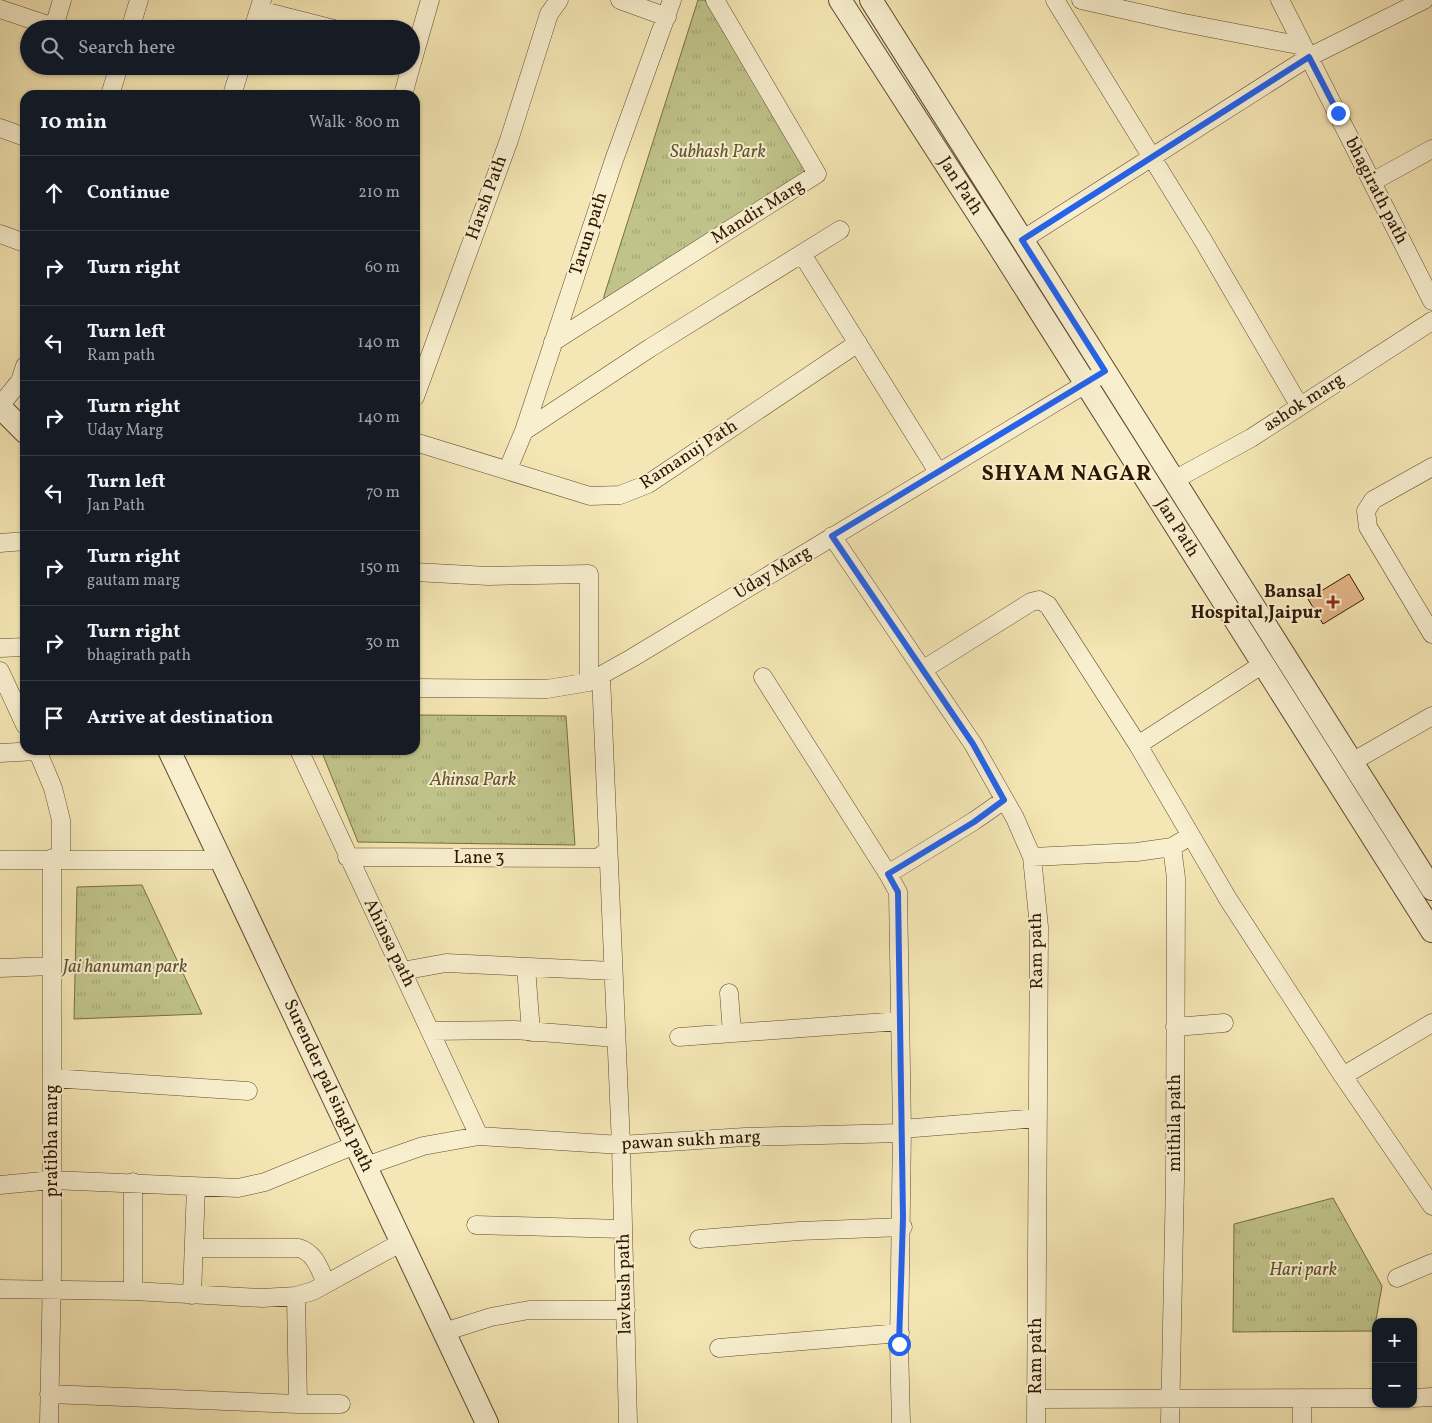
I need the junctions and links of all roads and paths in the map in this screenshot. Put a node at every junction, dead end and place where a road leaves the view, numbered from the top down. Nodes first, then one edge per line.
1 (62, 0) edge
2 (139, 0) edge
3 (430, 0) edge
4 (559, 0) edge
5 (620, 0) edge
6 (715, 0) edge
7 (840, 0) edge
8 (871, 0) edge
9 (1055, 0) edge
10 (1081, 0) edge
11 (1280, 0) edge
12 (1424, 0) edge
13 (261, 5) edge
14 (670, 8) edge
15 (0, 9) edge
16 (33, 20) edge
17 (58, 20) edge
18 (133, 20) edge
19 (256, 20) edge
20 (307, 20) edge
21 (420, 32) edge
22 (1306, 52) junction
23 (116, 75) edge
24 (236, 75) edge
25 (408, 75) edge
26 (111, 90) edge
27 (233, 90) edge
28 (404, 90) edge
29 (0, 128) edge
30 (20, 135) edge
31 (1432, 149) edge
32 (1153, 157) junction
33 (1372, 182) junction
34 (840, 230) dead end
35 (0, 234) edge
36 (1022, 240) junction
37 (20, 241) edge
38 (802, 254) junction
39 (1429, 290) edge
40 (1432, 321) edge
41 (553, 342) junction
42 (858, 343) junction
43 (1105, 371) junction
44 (20, 381) edge
45 (420, 383) edge
46 (1086, 384) junction
47 (1299, 405) junction
48 (0, 407) edge
49 (20, 427) edge
50 (524, 431) junction
51 (420, 444) edge
52 (1432, 467) edge
53 (508, 470) junction
54 (938, 472) junction
55 (1174, 480) junction
56 (832, 536) junction
57 (20, 541) edge
58 (0, 543) edge
59 (420, 572) edge
60 (1432, 634) edge
61 (20, 647) edge
62 (0, 648) edge
63 (1263, 664) junction
64 (924, 669) junction
65 (0, 671) edge
66 (763, 677) dead end
67 (595, 679) junction
68 (420, 688) edge
69 (20, 714) edge
70 (1432, 716) edge
71 (1138, 744) junction
72 (20, 752) edge
73 (0, 753) edge
74 (39, 755) edge
75 (171, 755) edge
76 (301, 755) edge
77 (1352, 762) junction
78 (1004, 800) junction
79 (1191, 835) junction
80 (1172, 847) junction
81 (608, 850) junction
82 (348, 857) junction
83 (1032, 857) junction
84 (57, 858) junction
85 (0, 860) edge
86 (221, 860) junction
87 (888, 874) junction
88 (1428, 875) edge
89 (1400, 881) junction
90 (1432, 931) edge
91 (52, 966) junction
92 (526, 967) junction
93 (0, 968) edge
94 (402, 971) junction
95 (613, 971) junction
96 (729, 993) dead end
97 (900, 1021) junction
98 (1432, 1022) edge
99 (1224, 1023) dead end
100 (1175, 1027) junction
101 (430, 1031) junction
102 (531, 1032) junction
103 (732, 1033) junction
104 (679, 1037) dead end
105 (616, 1038) junction
106 (1343, 1076) junction
107 (52, 1078) junction
108 (248, 1091) dead end
109 (1038, 1118) junction
110 (902, 1131) junction
111 (479, 1136) junction
112 (355, 1145) junction
113 (621, 1145) junction
114 (366, 1166) junction
115 (52, 1180) junction
116 (133, 1182) junction
117 (0, 1185) edge
118 (196, 1187) junction
119 (1432, 1206) edge
120 (476, 1225) dead end
121 (903, 1227) junction
122 (624, 1229) junction
123 (699, 1238) dead end
124 (402, 1242) junction
125 (194, 1248) junction
126 (1432, 1263) edge
127 (1397, 1278) dead end
128 (326, 1284) junction
129 (0, 1289) edge
130 (51, 1289) junction
131 (133, 1291) junction
132 (192, 1295) junction
133 (296, 1296) junction
134 (626, 1310) junction
135 (444, 1332) junction
136 (900, 1333) junction
137 (719, 1348) dead end
138 (49, 1394) junction
139 (1432, 1397) edge
140 (1170, 1398) junction
141 (1302, 1398) junction
142 (1372, 1398) edge
143 (1417, 1398) edge
144 (1036, 1399) junction
145 (298, 1404) junction
146 (341, 1404) dead end
147 (49, 1423) edge
148 (487, 1423) edge
149 (628, 1423) edge
150 (901, 1423) edge
151 (1036, 1423) edge
152 (1170, 1423) edge
153 (1302, 1423) edge

1 - 17 street
2 - 18 street
3 - 21 street
4 - 45 street, Harsh Path
5 - 14 street
6 - 41 street, Mandir Marg
7 - 46 street, Jan Path
8 - 36 street, Jan Path
9 - 32 street
10 - 22 street
11 - 22 street, bhagirath path
12 - 22 street
13 - 19 street
13 - 20 street
14 - 41 street, Tarun path
15 - 16 street
22 - 32 street
22 - 33 street, bhagirath path
23 - 26 street
24 - 27 street
25 - 28 street
29 - 30 street
31 - 33 street
32 - 36 street
32 - 47 street
33 - 39 street, bhagirath path
34 - 38 street
35 - 37 street
36 - 43 street, Jan Path
38 - 42 street
38 - 50 street
40 - 47 street, ashok marg
41 - 50 street, Tarun path
42 - 53 street, Ramanuj Path
42 - 54 street
43 - 46 street, Uday Marg
43 - 55 street, Jan Path
44 - 48 street
46 - 54 street, Uday Marg
46 - 63 street, Jan Path
47 - 55 street, ashok marg
48 - 49 street
50 - 53 street, Tarun path
51 - 53 street, Ramanuj Path
52 - 60 street
54 - 56 street, Uday Marg
55 - 77 street, Jan Path
56 - 64 street, Ram path
56 - 67 street, Uday Marg
57 - 58 street
59 - 67 street, lavkush path
61 - 62 street
63 - 71 street
63 - 89 street, Jan Path
64 - 71 street
64 - 78 street, Ram path
65 - 69 street
66 - 87 street
67 - 68 street, Uday Marg
67 - 81 street, lavkush path
70 - 77 street
71 - 79 street
72 - 73 street
74 - 84 street, pratibha marg
75 - 86 street, Surender pal singh path
76 - 82 street, Ahinsa path
77 - 88 street, Jan Path
78 - 83 street, Ram path
78 - 87 street
79 - 80 street
79 - 106 street
80 - 83 street
80 - 100 street, mithila path
81 - 82 street, Lane 3
81 - 95 street, lavkush path
82 - 94 street, Ahinsa path
83 - 109 street, Ram path
84 - 85 street
84 - 86 street
84 - 91 street, pratibha marg
86 - 112 street, Surender pal singh path
87 - 97 street
88 - 89 street
89 - 90 street, Jan Path
91 - 93 street
91 - 107 street, pratibha marg
92 - 94 street
92 - 95 street
92 - 102 street
94 - 101 street, Ahinsa path
95 - 105 street, lavkush path
96 - 103 street
97 - 103 street
97 - 110 street
98 - 106 street
99 - 100 street
100 - 140 street, mithila path
101 - 102 street
101 - 111 street, Ahinsa path
102 - 105 street
103 - 104 street
105 - 113 street, lavkush path
106 - 119 street
107 - 108 street
107 - 115 street, pratibha marg
109 - 110 street, pawan sukh marg
109 - 144 street, Ram path
110 - 113 street, pawan sukh marg
110 - 121 street
111 - 113 street, pawan sukh marg
111 - 114 street, pawan sukh marg
112 - 114 street, Surender pal singh path
112 - 118 street
113 - 122 street, lavkush path
114 - 124 street, Surender pal singh path
115 - 116 street
115 - 117 street
115 - 130 street, pratibha marg
116 - 118 street
116 - 131 street
118 - 125 street
120 - 122 street
121 - 123 street
121 - 136 street
122 - 134 street, lavkush path
124 - 128 street
124 - 135 street, Surender pal singh path
125 - 128 street
125 - 132 street
126 - 127 street
128 - 133 street
129 - 130 street
130 - 131 street
130 - 138 street, pratibha marg
131 - 132 street
132 - 133 street
133 - 145 street
134 - 135 street
134 - 149 street, lavkush path
135 - 148 street, Surender pal singh path
136 - 137 street
136 - 150 street
138 - 145 street
138 - 147 street, pratibha marg
139 - 143 street
140 - 141 street
140 - 144 street
140 - 152 street, mithila path
141 - 142 street
141 - 153 street
144 - 151 street, Ram path
145 - 146 street

